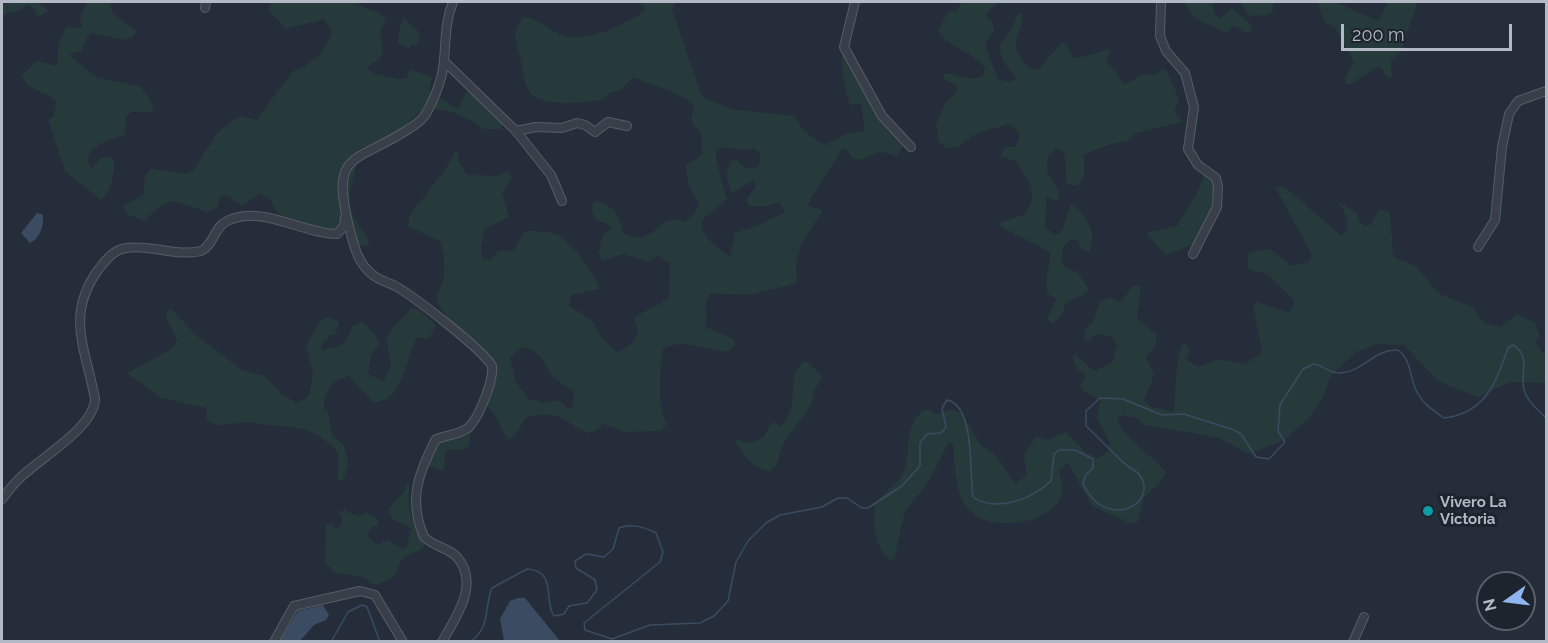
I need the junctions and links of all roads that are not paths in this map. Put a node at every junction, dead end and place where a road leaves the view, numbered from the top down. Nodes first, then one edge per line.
1 (453, 2) edge
2 (855, 2) edge
3 (1161, 2) edge
4 (444, 61) junction
5 (1546, 91) edge
6 (627, 126) dead end
7 (516, 131) junction
8 (911, 147) dead end
9 (562, 201) dead end
10 (345, 215) junction
11 (1478, 247) dead end
12 (1194, 254) dead end
13 (2, 499) edge
14 (1365, 617) dead end
15 (274, 642) edge
16 (403, 642) edge
17 (442, 642) edge
18 (1353, 642) edge

1 - 4 street
2 - 8 street
3 - 12 street
4 - 7 street
4 - 10 street
5 - 11 street
6 - 7 street
7 - 9 street
10 - 13 street
10 - 17 street
14 - 18 street
15 - 16 street

